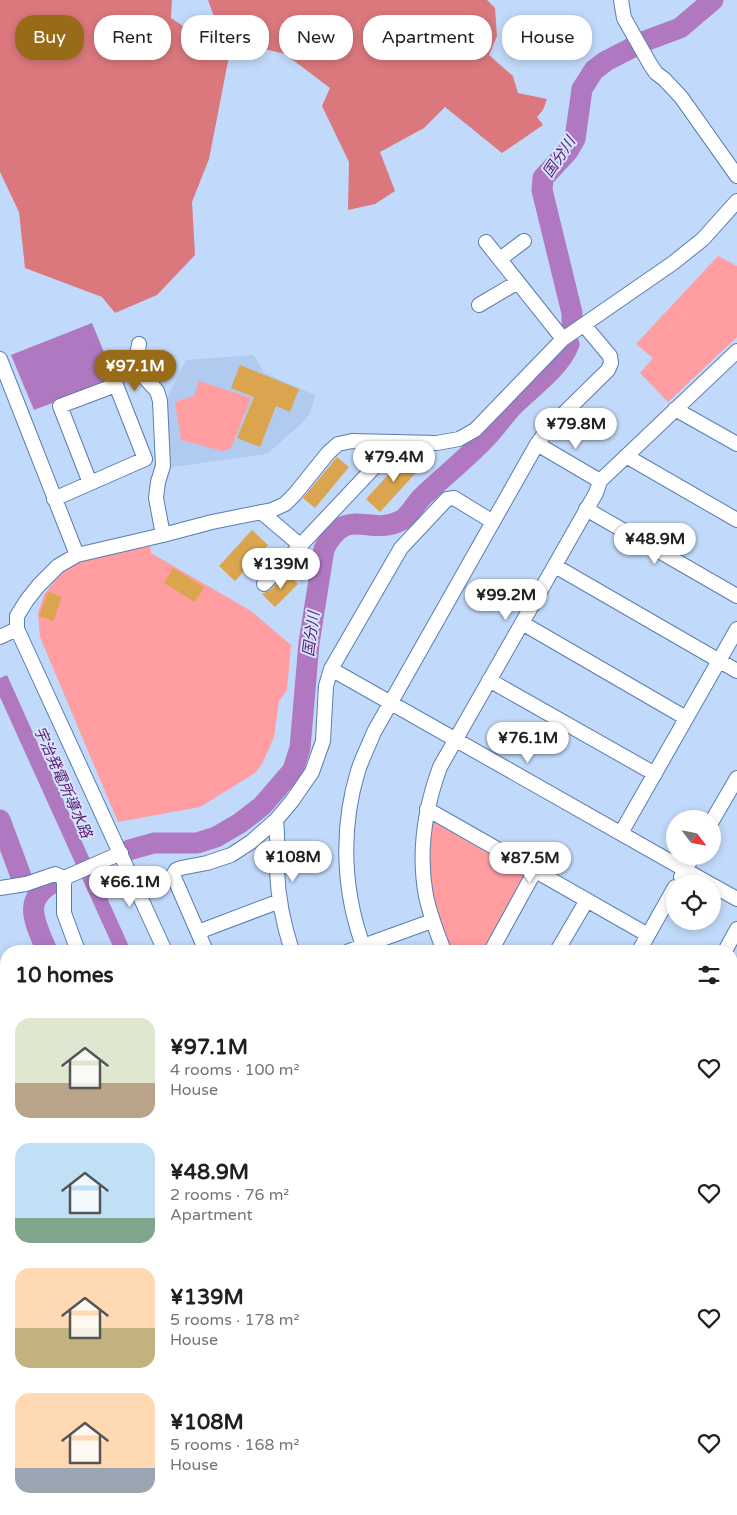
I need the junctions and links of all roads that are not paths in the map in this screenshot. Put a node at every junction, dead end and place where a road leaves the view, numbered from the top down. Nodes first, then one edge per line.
1 (621, 0) edge
2 (737, 176) edge
3 (737, 201) edge
4 (524, 241) dead end
5 (486, 242) dead end
6 (500, 259) junction
7 (518, 282) junction
8 (478, 305) dead end
9 (584, 325) junction
10 (563, 339) junction
11 (139, 344) dead end
12 (737, 351) edge
13 (0, 360) edge
14 (731, 365) edge
15 (675, 409) junction
16 (397, 443) junction
17 (537, 444) junction
18 (737, 444) edge
19 (626, 456) junction
20 (600, 481) junction
21 (90, 483) junction
22 (54, 499) junction
23 (586, 509) junction
24 (260, 512) junction
25 (737, 520) edge
26 (493, 522) junction
27 (164, 535) junction
28 (300, 545) junction
29 (77, 555) junction
30 (555, 566) junction
31 (264, 584) dead end
32 (737, 596) edge
33 (522, 623) junction
34 (17, 629) junction
35 (737, 629) edge
36 (0, 637) edge
37 (719, 660) junction
38 (331, 669) junction
39 (737, 670) edge
40 (489, 680) junction
41 (391, 703) junction
42 (686, 718) junction
43 (455, 739) junction
44 (655, 774) junction
45 (737, 778) edge
46 (427, 809) junction
47 (718, 810) edge
48 (276, 820) junction
49 (621, 833) junction
50 (121, 853) junction
51 (688, 865) edge
52 (535, 870) junction
53 (685, 870) junction
54 (682, 875) edge
55 (694, 875) edge
56 (64, 878) junction
57 (0, 888) edge
58 (721, 890) edge
59 (737, 899) edge
60 (587, 900) junction
61 (280, 901) junction
62 (666, 903) edge
63 (432, 921) junction
64 (737, 929) edge
65 (198, 932) junction
66 (648, 935) junction
67 (76, 945) edge
68 (161, 945) edge
69 (203, 945) edge
70 (291, 945) edge
71 (363, 945) edge
72 (374, 945) edge
73 (442, 945) edge
74 (494, 945) edge
75 (561, 945) edge
76 (642, 945) edge
77 (728, 945) edge

1 - 2 street
3 - 9 street
4 - 6 street
5 - 6 street
6 - 7 street
7 - 8 street
7 - 10 street
9 - 10 street
9 - 17 street
10 - 16 street
11 - 27 street
12 - 14 street
13 - 22 street
14 - 15 street
15 - 18 street
15 - 19 street
16 - 24 street
16 - 28 street
17 - 20 street
17 - 26 street
19 - 20 street
19 - 25 street
20 - 23 street
21 - 21 street
21 - 22 street
22 - 29 street
23 - 30 street
23 - 32 street
24 - 27 street
24 - 28 street
26 - 38 street
26 - 41 street
27 - 29 street
28 - 31 street
29 - 34 street
30 - 33 street
30 - 37 street
33 - 40 street
33 - 42 street
34 - 36 street
34 - 50 street
35 - 37 street
37 - 39 street
37 - 42 street
38 - 41 street
38 - 48 street
40 - 43 street
40 - 44 street
41 - 43 street
41 - 71 street
42 - 44 street
43 - 46 street
43 - 49 street
44 - 49 street
45 - 47 street
46 - 52 street
46 - 63 street
48 - 61 street
48 - 65 street
49 - 53 street
50 - 56 street
50 - 68 street
51 - 53 street
52 - 60 street
52 - 74 street
53 - 54 street
53 - 55 street
56 - 57 street
56 - 67 street
58 - 59 street
60 - 66 street
60 - 75 street
61 - 65 street
61 - 70 street
62 - 66 street
63 - 72 street
63 - 73 street
64 - 77 street
65 - 69 street
66 - 76 street

